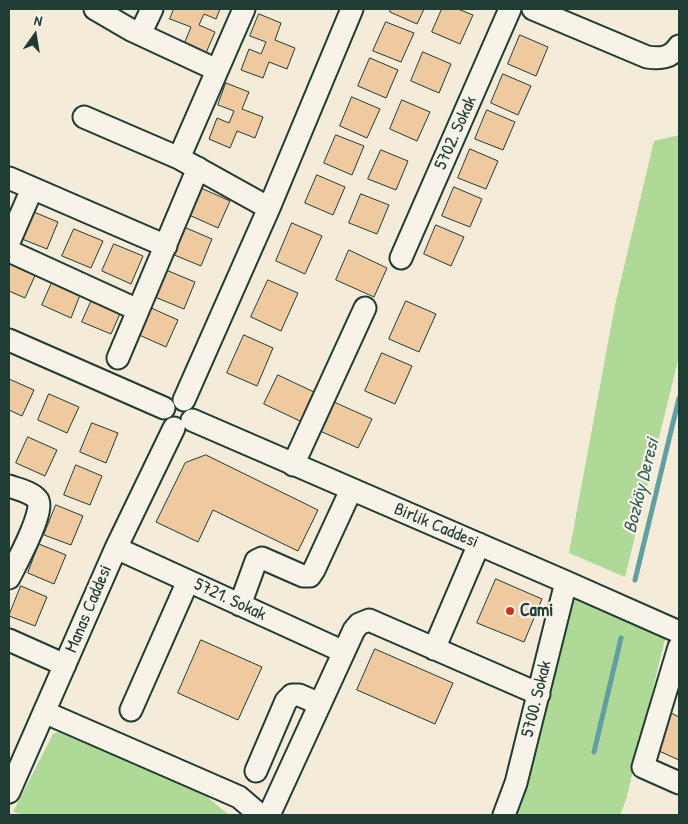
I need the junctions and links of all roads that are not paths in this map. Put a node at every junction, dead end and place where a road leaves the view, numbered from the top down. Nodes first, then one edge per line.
1 (95, 9) edge
2 (152, 9) edge
3 (244, 9) edge
4 (352, 9) edge
5 (510, 9) edge
6 (533, 9) edge
7 (140, 34) junction
8 (679, 46) edge
9 (217, 70) junction
10 (84, 117) dead end
11 (179, 158) junction
12 (198, 168) junction
13 (9, 178) edge
14 (32, 189) junction
15 (269, 208) junction
16 (9, 242) edge
17 (166, 246) junction
18 (9, 251) edge
19 (401, 258) dead end
20 (365, 308) dead end
21 (138, 310) junction
22 (9, 340) edge
23 (118, 358) dead end
24 (184, 400) junction
25 (164, 408) junction
26 (183, 424) junction
27 (293, 465) junction
28 (9, 486) edge
29 (351, 490) junction
30 (479, 544) junction
31 (116, 548) junction
32 (9, 578) edge
33 (188, 581) junction
34 (566, 582) junction
35 (240, 605) junction
36 (679, 632) edge
37 (9, 640) edge
38 (679, 647) edge
39 (434, 648) junction
40 (344, 652) junction
41 (65, 665) junction
42 (539, 694) junction
43 (320, 704) junction
44 (131, 710) dead end
45 (44, 712) junction
46 (14, 766) edge
47 (256, 771) dead end
48 (679, 783) edge
49 (9, 792) edge
50 (260, 815) edge
51 (269, 815) edge
52 (504, 815) edge

1 - 7 street
2 - 7 street
3 - 9 street
4 - 15 street
5 - 19 street, 5702. Sokak
6 - 8 street
7 - 9 street
9 - 11 street
10 - 11 street
11 - 12 street
12 - 15 street
12 - 17 street
13 - 14 street
14 - 16 street
14 - 17 street
15 - 24 street
17 - 21 street
18 - 21 street
20 - 27 street
21 - 23 street
22 - 25 street
24 - 25 street
24 - 26 street
25 - 26 street
26 - 27 street, Birlik Caddesi
26 - 31 street, Manas Caddesi
27 - 29 street, Birlik Caddesi
28 - 32 street
29 - 30 street, Birlik Caddesi
29 - 35 street
30 - 34 street, Birlik Caddesi
30 - 39 street
31 - 33 street, 5721. Sokak
31 - 41 street, Manas Caddesi
33 - 35 street, 5721. Sokak
33 - 44 street
34 - 36 street, Birlik Caddesi
34 - 42 street, 5700. Sokak
35 - 40 street, 5721. Sokak
37 - 41 street
38 - 48 street
39 - 40 street
39 - 42 street
40 - 43 street
41 - 45 street, Manas Caddesi
42 - 52 street, 5700. Sokak
43 - 47 street
43 - 51 street
45 - 46 street, Manas Caddesi
45 - 50 street
46 - 49 street, Manas Caddesi

